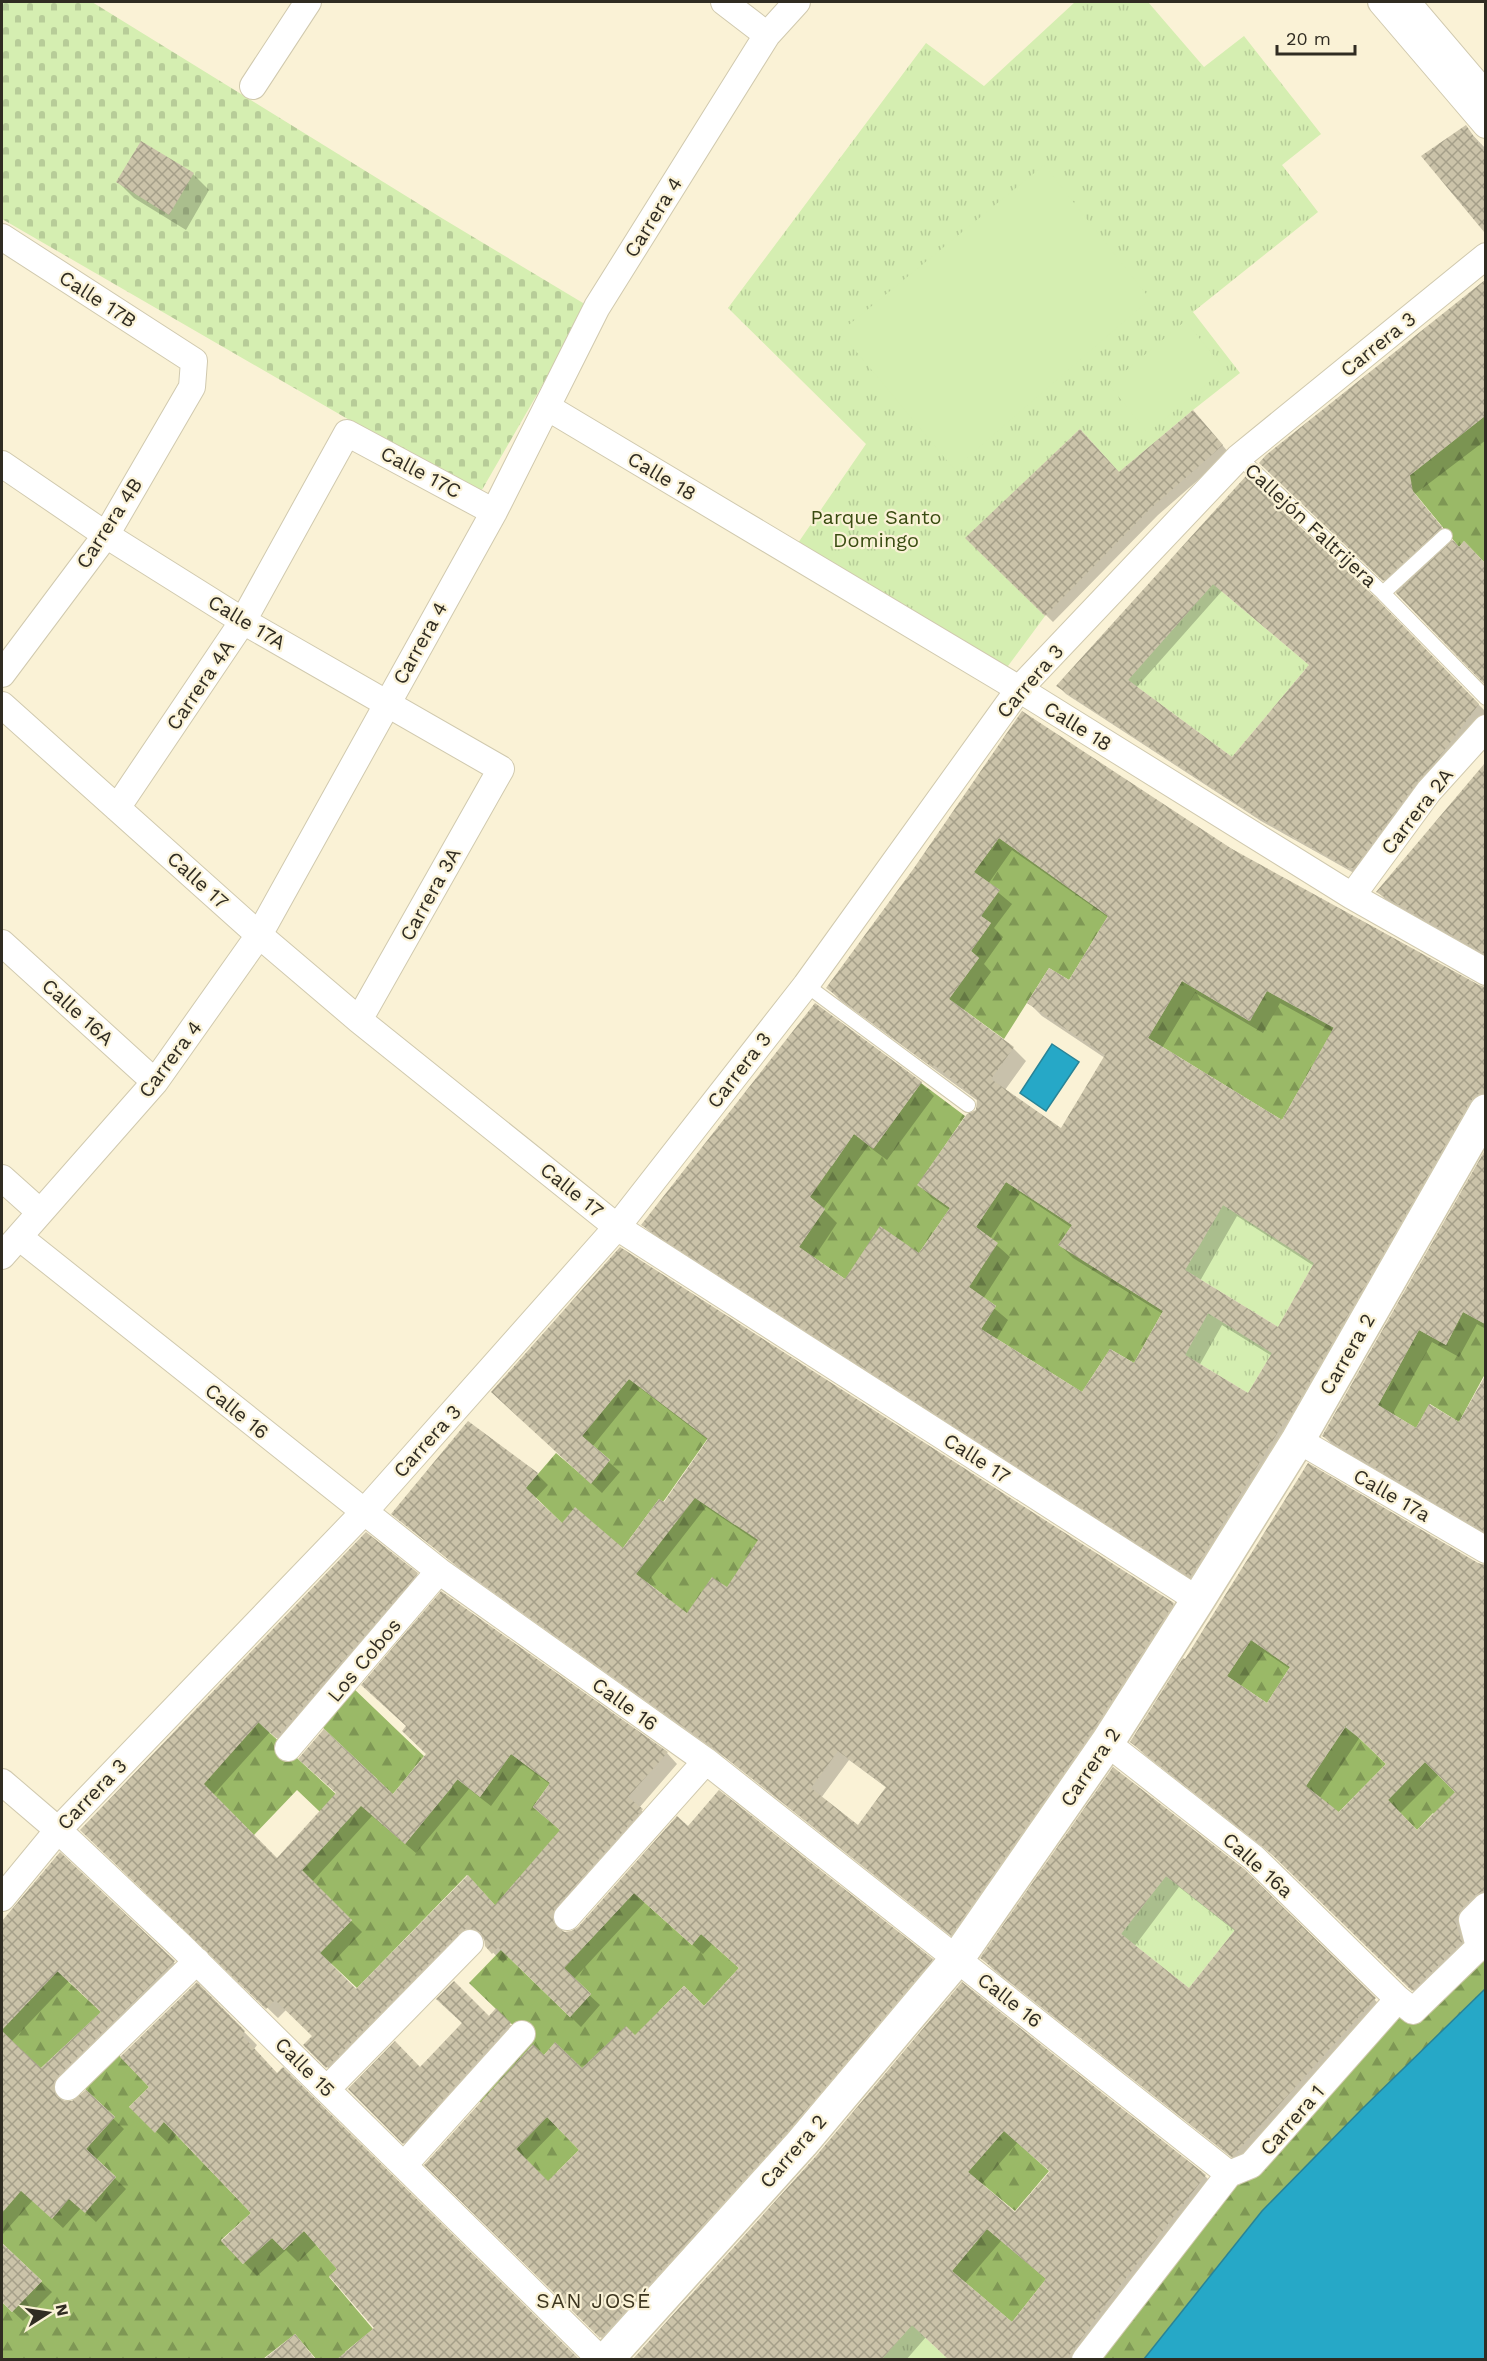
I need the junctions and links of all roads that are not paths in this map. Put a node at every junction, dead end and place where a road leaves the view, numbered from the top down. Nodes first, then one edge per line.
1 (308, 2) edge
2 (724, 2) edge
3 (797, 2) edge
4 (1381, 2) edge
5 (1407, 2) edge
6 (767, 35) junction
7 (253, 86) dead end
8 (1485, 95) edge
9 (1485, 125) edge
10 (2, 237) edge
11 (1485, 256) edge
12 (194, 361) joint
13 (547, 407) junction
14 (347, 433) joint
15 (1239, 457) junction
16 (2, 464) edge
17 (494, 512) junction
18 (106, 535) junction
19 (1445, 536) dead end
20 (1383, 593) junction
21 (243, 621) junction
22 (2, 674) edge
23 (1019, 689) junction
24 (1485, 698) edge
25 (387, 703) junction
26 (2, 705) edge
27 (1485, 728) edge
28 (501, 769) joint
29 (117, 808) junction
30 (1352, 896) junction
31 (259, 935) junction
32 (4, 952) edge
33 (1485, 972) edge
34 (806, 985) junction
35 (359, 1020) junction
36 (155, 1082) junction
37 (968, 1105) dead end
38 (1485, 1111) edge
39 (2, 1178) edge
40 (40, 1212) junction
41 (617, 1227) junction
42 (19, 1237) junction
43 (2, 1256) edge
44 (1298, 1440) junction
45 (364, 1512) junction
46 (1485, 1550) edge
47 (439, 1571) junction
48 (1198, 1600) junction
49 (1107, 1743) junction
50 (288, 1748) dead end
51 (706, 1761) junction
52 (2, 1782) edge
53 (57, 1830) junction
54 (2, 1898) edge
55 (1485, 1906) edge
56 (567, 1917) dead end
57 (470, 1943) dead end
58 (957, 1959) junction
59 (197, 1961) junction
60 (1398, 1999) junction
61 (522, 2034) dead end
62 (68, 2088) dead end
63 (327, 2089) junction
64 (404, 2165) junction
65 (1229, 2174) junction
66 (601, 2360) edge
67 (606, 2360) edge
68 (1085, 2360) edge

1 - 7 street
2 - 6 street
3 - 6 street, Carrera 4
4 - 9 street
5 - 8 street
6 - 13 street, Carrera 4
10 - 12 street, Calle 17B
11 - 15 street, Carrera 3
12 - 18 street, Carrera 4B
13 - 17 street, Carrera 4
13 - 23 street, Calle 18
14 - 17 street, Calle 17C
14 - 21 street, Carrera 4A
15 - 20 lane, Callejón Faltrijera
15 - 23 street, Carrera 3
16 - 18 street, Calle 17A
17 - 25 street, Carrera 4
18 - 21 street, Calle 17A
18 - 22 street, Carrera 4B
19 - 20 lane, Callejón Faltrijera
20 - 24 lane, Callejón Faltrijera
21 - 25 street, Calle 17A
21 - 29 street, Carrera 4A
23 - 30 street, Calle 18
23 - 34 street, Carrera 3
25 - 28 street, Calle 17A
25 - 31 street, Carrera 4
26 - 29 street, Calle 17
27 - 30 street, Carrera 2A
28 - 35 street, Carrera 3A
29 - 31 street, Calle 17
30 - 33 street, Calle 18
31 - 35 street, Calle 17
31 - 36 street, Carrera 4
32 - 36 street, Calle 16A
34 - 37 lane
34 - 41 street, Carrera 3
35 - 41 street, Calle 17
36 - 40 street, Carrera 4
38 - 44 main road, Carrera 2
39 - 40 street
40 - 42 street, Carrera 4
41 - 45 street, Carrera 3
41 - 48 street, Calle 17
42 - 43 street, Carrera 4
42 - 45 street, Calle 16
44 - 46 street, Calle 17a
44 - 48 main road, Carrera 2
45 - 47 street, Calle 16
45 - 53 street, Carrera 3
47 - 50 street, Los Cobos
47 - 51 street, Calle 16
48 - 49 main road, Carrera 2
49 - 58 main road, Carrera 2
49 - 60 street, Calle 16a
51 - 56 street
51 - 58 street, Calle 16
52 - 53 street, Calle 15
53 - 54 street, Carrera 3
53 - 59 street, Calle 15
55 - 60 street
57 - 63 street
58 - 65 street, Calle 16
58 - 67 main road, Carrera 2
59 - 62 street
59 - 63 street, Calle 15
60 - 65 street, Carrera 1
61 - 64 street
63 - 64 street, Calle 15
64 - 66 street, Calle 15
65 - 68 street, Carrera 1

